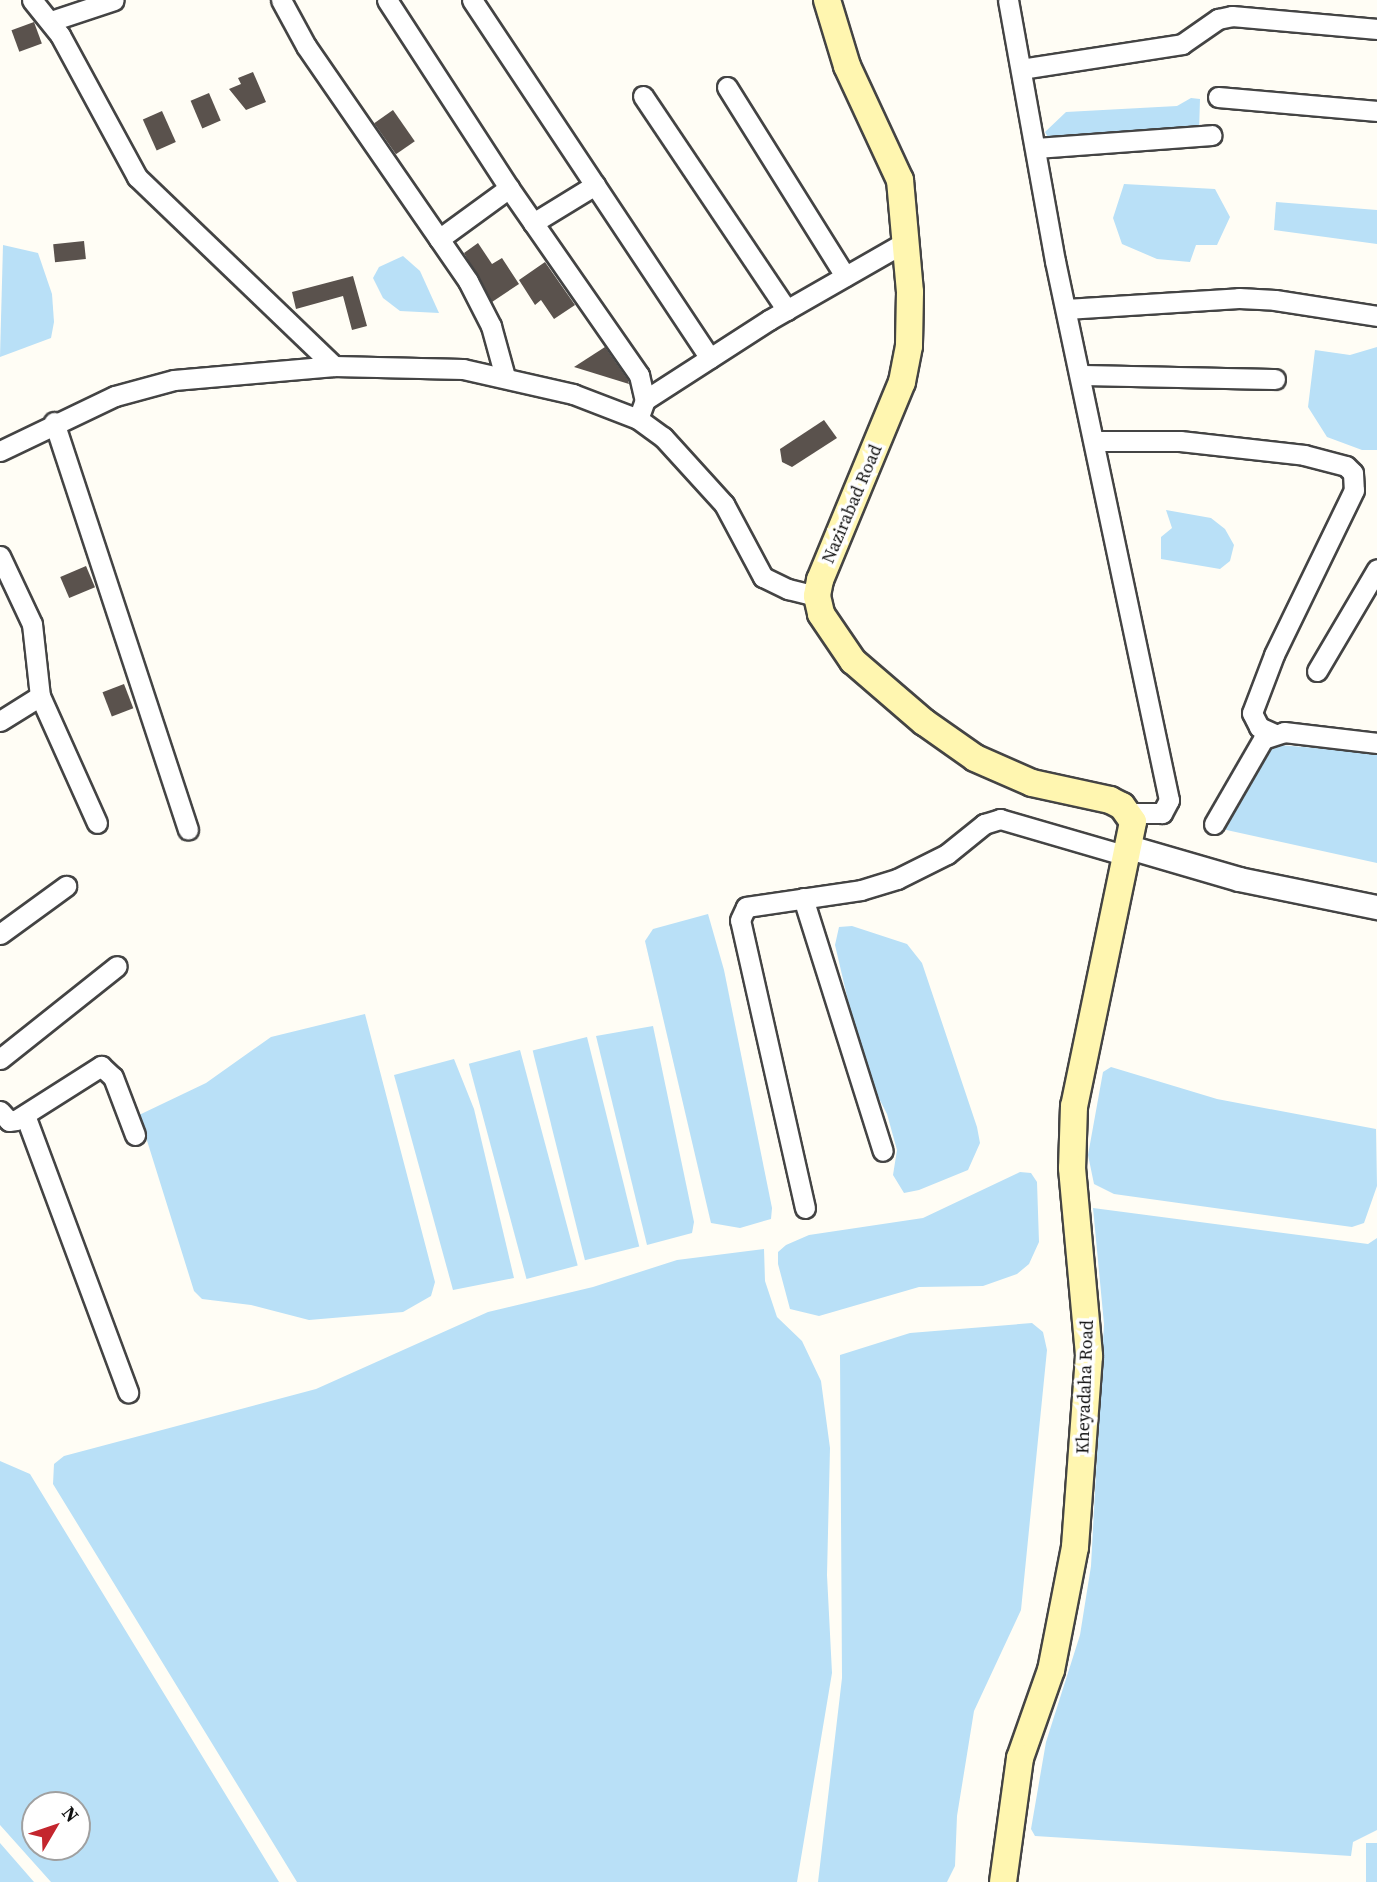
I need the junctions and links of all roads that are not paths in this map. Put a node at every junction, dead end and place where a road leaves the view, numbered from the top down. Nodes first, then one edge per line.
1 (32, 0) edge
2 (114, 0) edge
3 (281, 0) edge
4 (387, 0) edge
5 (472, 0) edge
6 (827, 0) edge
7 (1007, 0) edge
8 (51, 21) junction
9 (1377, 29) edge
10 (1021, 69) junction
11 (727, 87) dead end
12 (643, 96) dead end
13 (1218, 97) dead end
14 (1377, 111) edge
15 (1212, 135) dead end
16 (1036, 148) junction
17 (595, 185) junction
18 (509, 188) junction
19 (533, 223) junction
20 (439, 239) junction
21 (907, 241) junction
22 (845, 276) junction
23 (1066, 309) junction
24 (787, 310) junction
25 (1377, 316) edge
26 (710, 358) junction
27 (334, 366) junction
28 (1081, 375) junction
29 (505, 377) junction
30 (1275, 379) dead end
31 (645, 400) junction
32 (638, 419) junction
33 (54, 422) junction
34 (1096, 441) junction
35 (0, 451) edge
36 (0, 556) edge
37 (1377, 569) edge
38 (817, 596) junction
39 (1317, 671) dead end
40 (40, 695) junction
41 (0, 721) edge
42 (1275, 734) junction
43 (1377, 743) edge
44 (97, 822) dead end
45 (1214, 824) dead end
46 (188, 830) dead end
47 (1129, 835) junction
48 (66, 886) dead end
49 (803, 898) junction
50 (1377, 907) edge
51 (0, 934) edge
52 (117, 966) dead end
53 (0, 1059) edge
54 (0, 1111) edge
55 (25, 1115) junction
56 (135, 1135) dead end
57 (883, 1151) dead end
58 (805, 1208) dead end
59 (128, 1392) dead end
60 (1003, 1882) edge

1 - 8 street
2 - 8 street
3 - 20 street
4 - 18 street
5 - 17 street
6 - 21 main road, Nazirabad Road
7 - 10 street
8 - 27 street
9 - 10 street
10 - 16 street
11 - 22 street
12 - 24 street
13 - 14 street
15 - 16 street
16 - 23 street
17 - 19 street
17 - 26 street
18 - 19 street
18 - 20 street
19 - 31 street
20 - 29 street
21 - 22 street
21 - 38 main road, Nazirabad Road
22 - 24 street
23 - 25 street
23 - 28 street
24 - 26 street
26 - 31 street
27 - 29 street
27 - 33 street
28 - 30 street
28 - 34 street
29 - 32 street
31 - 32 street
32 - 38 street
33 - 35 street
33 - 46 street
34 - 42 street
34 - 47 street
36 - 40 street
37 - 39 street
38 - 47 main road
40 - 41 street
40 - 44 street
42 - 43 street
42 - 45 street
47 - 49 street
47 - 50 street
47 - 60 main road, Kheyadaha Road
48 - 51 street
49 - 57 street
49 - 58 street
52 - 53 street
54 - 55 street
55 - 56 street
55 - 59 street

